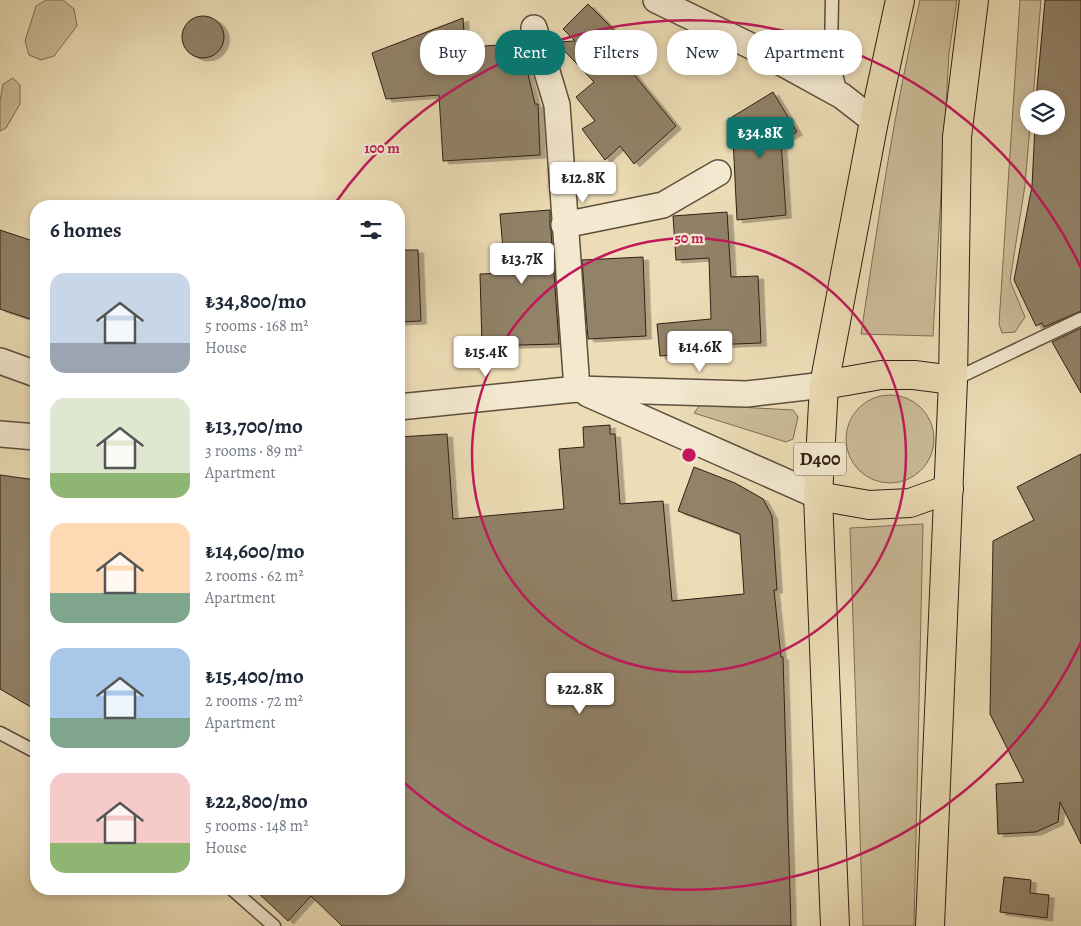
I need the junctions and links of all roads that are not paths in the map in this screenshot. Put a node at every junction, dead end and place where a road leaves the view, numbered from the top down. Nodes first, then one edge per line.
1 (656, 0) edge
2 (832, 0) edge
3 (900, 0) edge
4 (974, 0) edge
5 (534, 28) dead end
6 (842, 96) junction
7 (874, 121) junction
8 (718, 173) dead end
9 (564, 225) junction
10 (1081, 319) edge
11 (0, 361) edge
12 (30, 372) edge
13 (953, 380) junction
14 (824, 385) junction
15 (577, 389) junction
16 (405, 406) edge
17 (0, 434) edge
18 (30, 436) edge
19 (949, 489) junction
20 (818, 496) junction
21 (0, 733) edge
22 (30, 749) edge
23 (239, 895) edge
24 (274, 926) edge
25 (835, 926) edge
26 (930, 926) edge

1 - 6 street
2 - 6 lane
3 - 7 highway, D400
4 - 13 highway
5 - 9 street
6 - 7 street
7 - 14 highway, D400
8 - 9 street
9 - 15 street
10 - 13 lane
11 - 12 street
13 - 14 highway
13 - 19 highway
14 - 15 street
14 - 20 highway, D400
15 - 16 street
15 - 20 street
17 - 18 street
19 - 20 highway
19 - 26 highway
20 - 25 highway, D400
21 - 22 lane
23 - 24 lane

